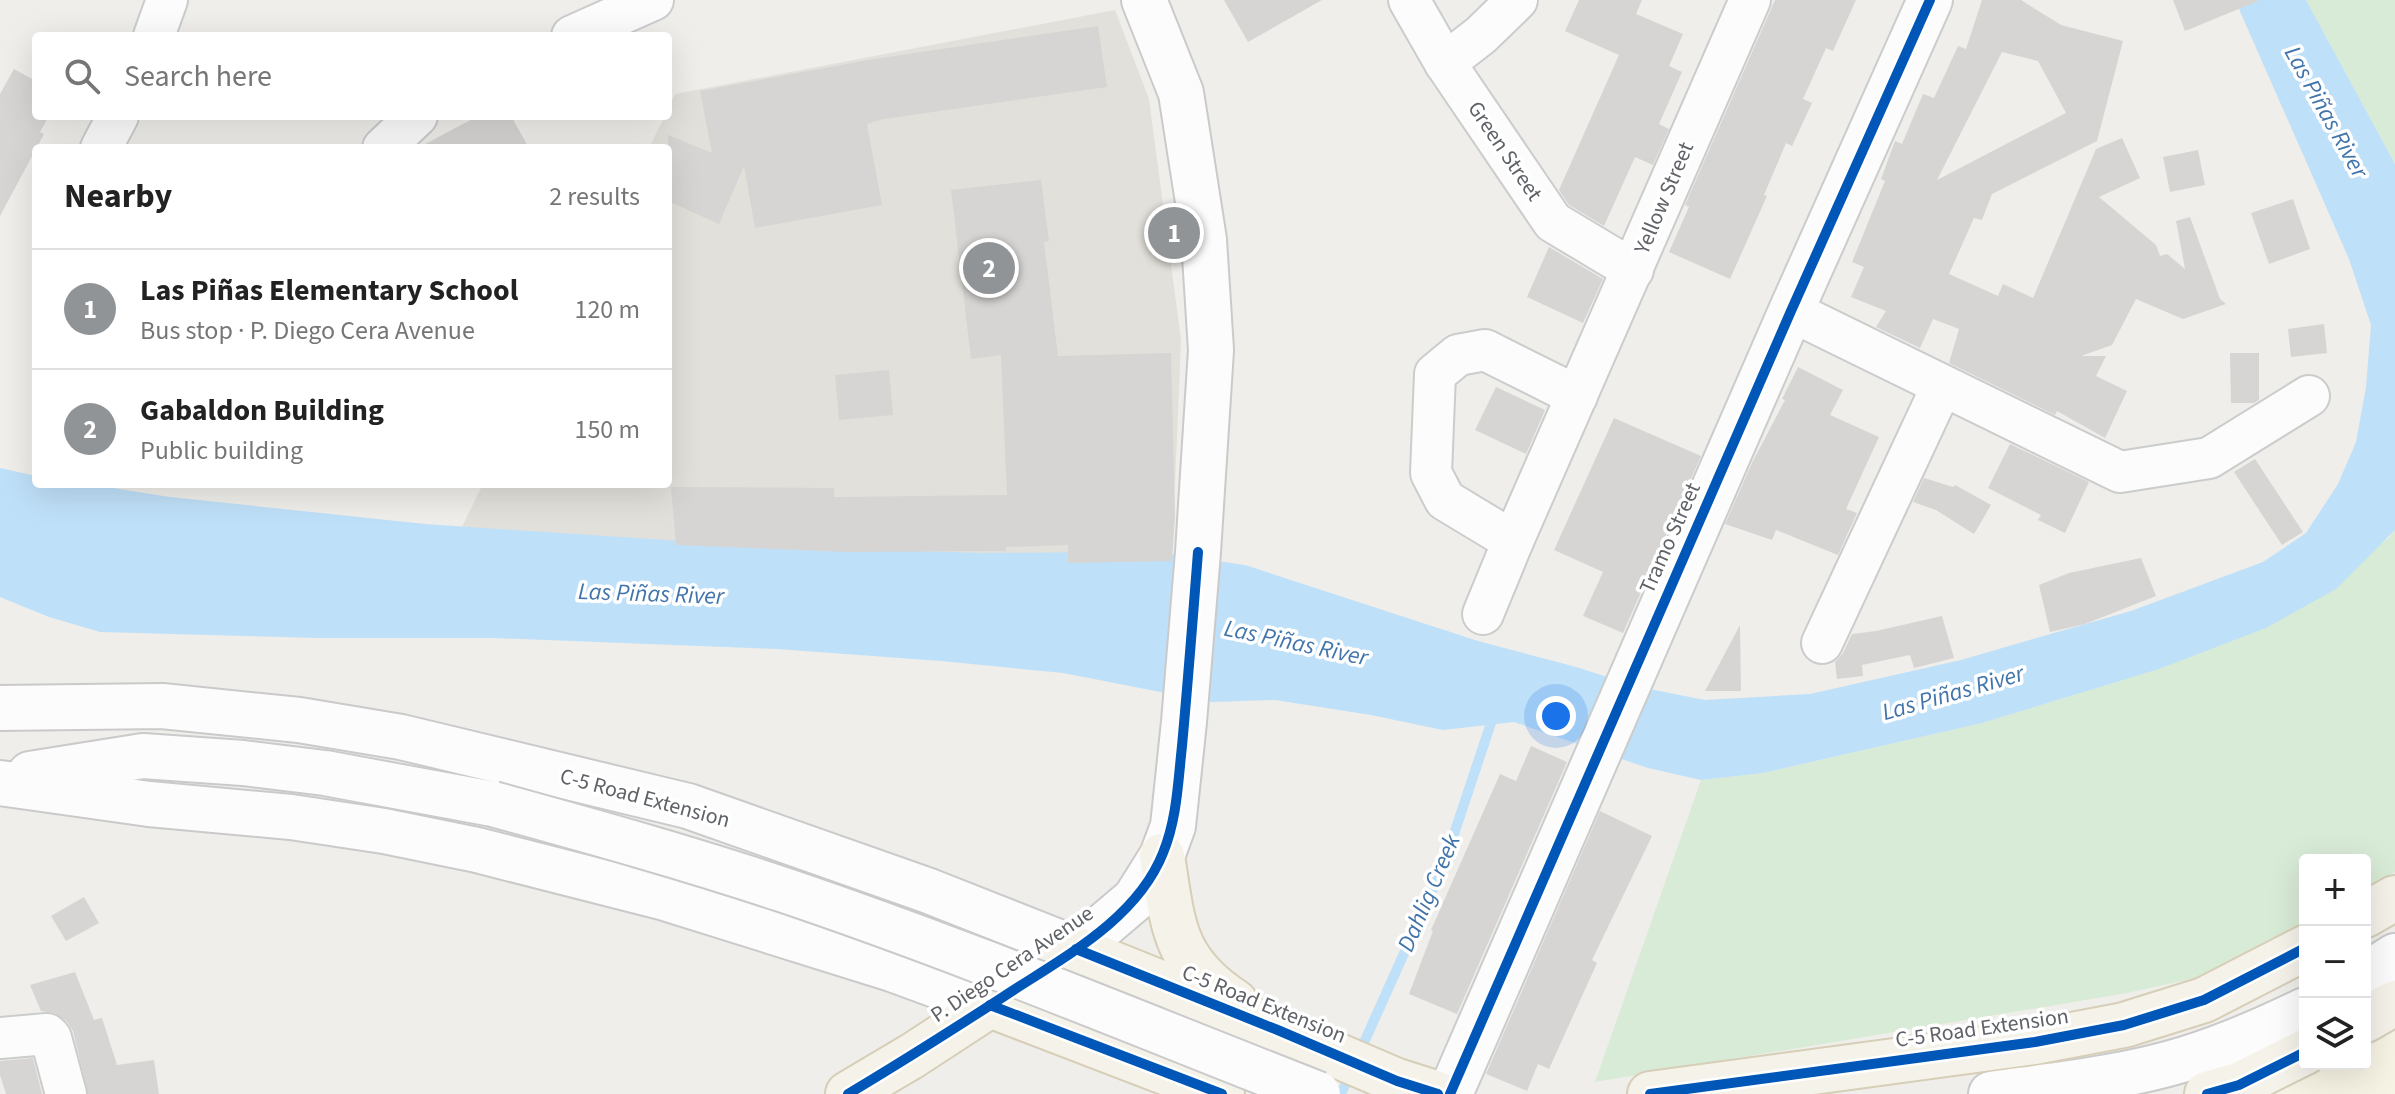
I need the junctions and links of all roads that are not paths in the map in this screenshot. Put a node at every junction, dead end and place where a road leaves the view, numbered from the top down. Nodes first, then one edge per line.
1 (167, 0) edge
2 (653, 0) edge
3 (1144, 0) edge
4 (1409, 0) edge
5 (1517, 0) edge
6 (1750, 0) edge
7 (1930, 0) edge
8 (155, 32) edge
9 (581, 32) edge
10 (1445, 63) junction
11 (116, 120) edge
12 (413, 120) edge
13 (103, 144) edge
14 (387, 144) edge
15 (1633, 270) junction
16 (1791, 311) junction
17 (1942, 386) junction
18 (1577, 396) junction
19 (2309, 396) dead end
20 (1513, 541) junction
21 (1483, 614) dead end
22 (1822, 643) dead end
23 (0, 710) edge
24 (143, 756) junction
25 (0, 781) edge
26 (1162, 856) junction
27 (2395, 898) edge
28 (2371, 912) edge
29 (1076, 949) junction
30 (2299, 951) edge
31 (2395, 956) edge
32 (2371, 971) edge
33 (2395, 1003) edge
34 (990, 1005) junction
35 (2299, 1013) edge
36 (2371, 1017) edge
37 (1280, 1031) junction
38 (0, 1038) edge
39 (2299, 1055) edge
40 (66, 1094) edge
41 (848, 1094) edge
42 (1222, 1094) edge
43 (1318, 1094) edge
44 (1438, 1094) edge
45 (1450, 1094) edge
46 (1650, 1094) edge
47 (1991, 1094) edge
48 (2207, 1094) edge

1 - 8 street
2 - 9 street
3 - 26 main road, P. Diego Cera Avenue
4 - 10 street, Green Street
5 - 10 street
6 - 15 street, Yellow Street
7 - 16 main road, Tramo Street
10 - 15 street, Green Street
11 - 13 street
12 - 14 street
15 - 18 street, Yellow Street
16 - 17 street
16 - 45 main road, Tramo Street
17 - 19 street
17 - 22 street
18 - 20 street, Yellow Street
18 - 20 street
20 - 21 street, Yellow Street
23 - 24 main road, C-5 Road Extension
23 - 29 main road, C-5 Road Extension
24 - 25 main road, C-5 Road Extension
24 - 43 main road, C-5 Road Extension, bridge
25 - 34 main road, C-5 Road Extension
26 - 29 main road, P. Diego Cera Avenue
26 - 37 main road
27 - 28 main road
29 - 34 main road, P. Diego Cera Avenue
29 - 37 main road, C-5 Road Extension
30 - 46 main road, C-5 Road Extension
31 - 32 main road
33 - 36 main road
34 - 41 main road, P. Diego Cera Avenue
34 - 42 main road, C-5 Road Extension
35 - 47 main road
37 - 44 main road, C-5 Road Extension
38 - 40 street
39 - 48 main road

